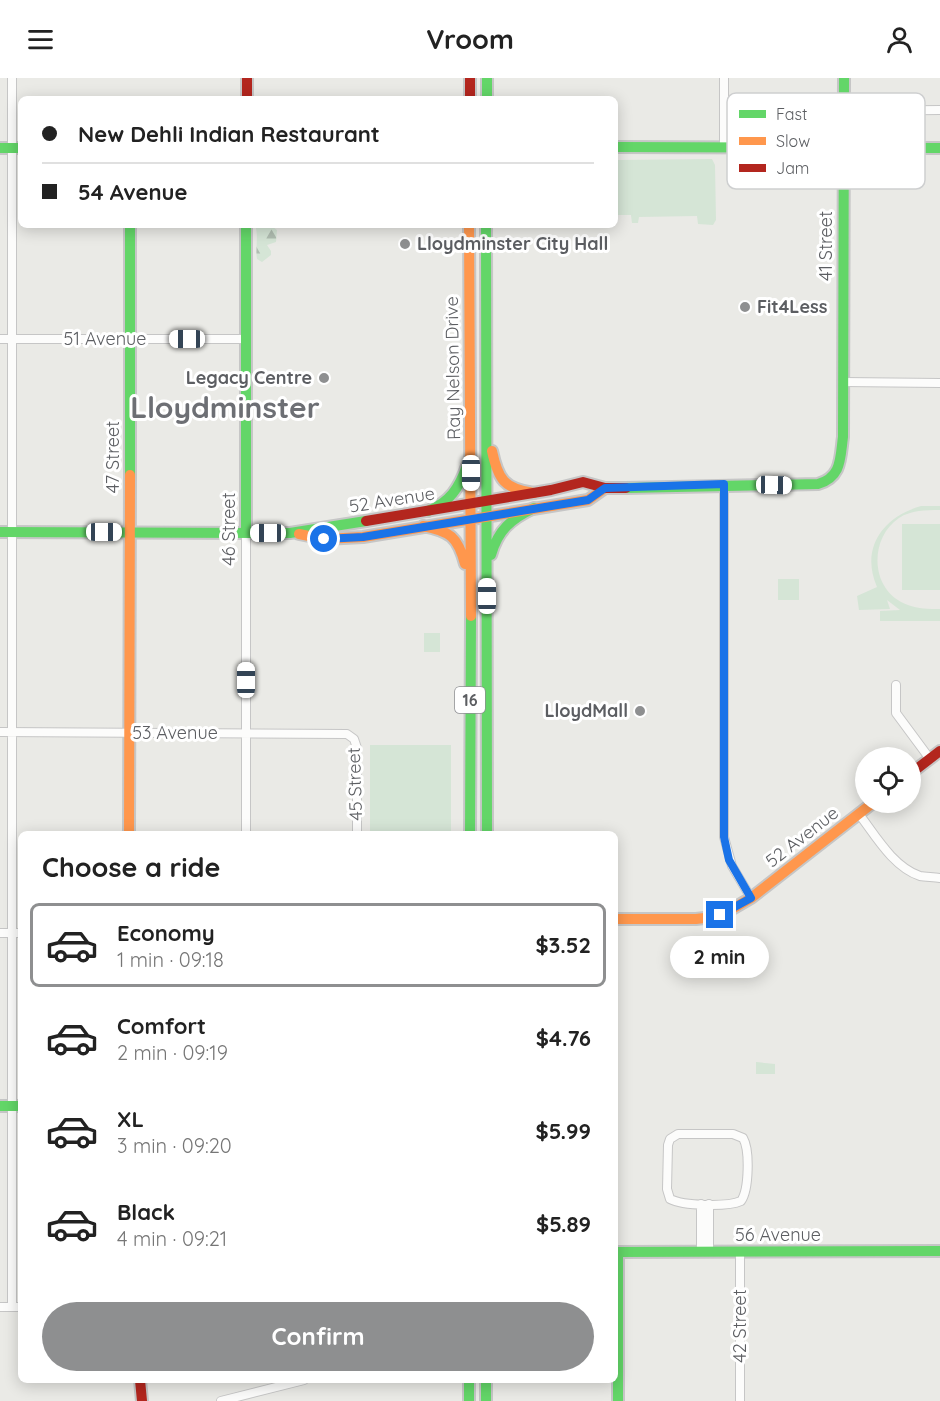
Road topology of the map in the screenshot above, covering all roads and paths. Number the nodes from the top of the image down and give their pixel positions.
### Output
1 (12, 78) edge
2 (247, 78) edge
3 (470, 78) edge
4 (488, 78) edge
5 (724, 78) edge
6 (247, 96) edge
7 (470, 96) edge
8 (487, 96) edge
9 (925, 110) edge
10 (940, 110) edge
11 (618, 147) edge
12 (724, 147) junction
13 (727, 147) edge
14 (0, 148) edge
15 (17, 148) edge
16 (843, 189) edge
17 (130, 228) edge
18 (246, 228) edge
19 (469, 228) edge
20 (486, 228) edge
21 (0, 339) edge
22 (12, 339) junction
23 (130, 339) junction
24 (246, 339) junction
25 (843, 382) junction
26 (940, 383) edge
27 (487, 431) junction
28 (471, 452) junction
29 (828, 481) joint
30 (724, 484) junction
31 (605, 488) junction
32 (534, 493) junction
33 (487, 501) junction
34 (471, 504) junction
35 (534, 508) junction
36 (428, 511) junction
37 (487, 516) junction
38 (471, 519) junction
39 (423, 526) junction
40 (0, 532) edge
41 (12, 532) junction
42 (129, 532) junction
43 (246, 533) junction
44 (290, 533) junction
45 (487, 578) junction
46 (470, 588) junction
47 (487, 631) junction
48 (496, 651) dead end
49 (896, 685) dead end
50 (0, 732) edge
51 (12, 732) junction
52 (129, 732) junction
53 (246, 733) junction
54 (349, 735) joint
55 (940, 751) edge
56 (930, 759) junction
57 (921, 766) edge
58 (859, 814) joint
59 (129, 831) edge
60 (246, 831) edge
61 (357, 831) edge
62 (470, 831) edge
63 (487, 831) edge
64 (940, 878) edge
65 (751, 898) junction
66 (618, 920) edge
67 (0, 933) edge
68 (12, 933) junction
69 (18, 933) edge
70 (0, 1106) edge
71 (16, 1106) edge
72 (705, 1204) junction
73 (940, 1251) edge
74 (618, 1252) edge
75 (705, 1252) junction
76 (740, 1252) junction
77 (0, 1307) edge
78 (12, 1307) junction
79 (18, 1307) edge
80 (140, 1383) edge
81 (295, 1383) edge
82 (469, 1383) edge
83 (486, 1383) edge
84 (618, 1383) edge
85 (249, 1398) edge
86 (142, 1401) edge
87 (222, 1401) edge
88 (469, 1401) edge
89 (486, 1401) edge
90 (618, 1401) edge
91 (740, 1401) edge

1 - 15 street
2 - 6 main road
3 - 7 main road
4 - 8 main road
5 - 12 street
9 - 10 street
11 - 12 main road
12 - 13 main road
14 - 15 main road
15 - 22 street
16 - 25 main road, 41 Street
17 - 23 main road, 47 Street
18 - 24 main road, 46 Street
19 - 28 main road, Ray Nelson Drive / 16
20 - 27 main road, Ray Nelson Drive / 16
21 - 22 street, 51 Avenue
22 - 23 street, 51 Avenue
22 - 41 street
23 - 24 street, 51 Avenue
23 - 42 main road, 47 Street
24 - 43 main road, 46 Street
25 - 26 street
25 - 29 main road, 41 Street
27 - 32 main road
27 - 33 main road, Ray Nelson Drive / 16
28 - 34 main road, Ray Nelson Drive / 16
28 - 36 main road
29 - 30 main road, 52 Avenue
30 - 31 main road, 52 Avenue
30 - 65 street
31 - 32 main road, 52 Avenue
31 - 35 main road, 52 Avenue
32 - 33 main road, 52 Avenue
33 - 34 main road, 52 Avenue
33 - 37 main road, Ray Nelson Drive / 16
34 - 36 main road, 52 Avenue
34 - 38 main road, Ray Nelson Drive / 16
35 - 37 main road, 52 Avenue
35 - 45 main road
36 - 44 main road, 52 Avenue
37 - 38 main road, 52 Avenue
37 - 45 main road, Ray Nelson Drive / 16
38 - 39 main road, 52 Avenue
38 - 46 main road, Ray Nelson Drive / 16
39 - 44 main road, 52 Avenue
39 - 46 main road
40 - 41 main road, 52 Avenue
41 - 42 main road, 52 Avenue
41 - 51 street
42 - 43 main road, 52 Avenue
42 - 52 main road, 47 Street
43 - 44 main road, 52 Avenue
43 - 53 street, 46 Street
45 - 47 main road, Ray Nelson Drive / 16
46 - 62 main road, Ray Nelson Drive / 16
47 - 48 main road
47 - 63 main road, Ray Nelson Drive / 16
49 - 56 street
50 - 51 street, 53 Avenue
51 - 52 street, 53 Avenue
51 - 68 street
52 - 53 street, 53 Avenue
52 - 59 main road, 47 Street
53 - 54 street, 53 Avenue
53 - 60 street, 46 Street
54 - 61 street, 45 Street
55 - 56 main road
56 - 57 main road
58 - 64 street
58 - 65 main road, 52 Avenue
65 - 66 main road, 52 Avenue
67 - 68 street
68 - 69 street
68 - 71 street
70 - 71 main road
71 - 78 street
72 - 72 street
72 - 75 street
73 - 76 main road, 56 Avenue
74 - 75 main road, 56 Avenue
75 - 76 main road, 56 Avenue
76 - 91 street, 42 Street
77 - 78 street
78 - 79 street
80 - 86 main road
81 - 85 street
82 - 88 main road
83 - 89 main road
84 - 90 main road
85 - 87 street

